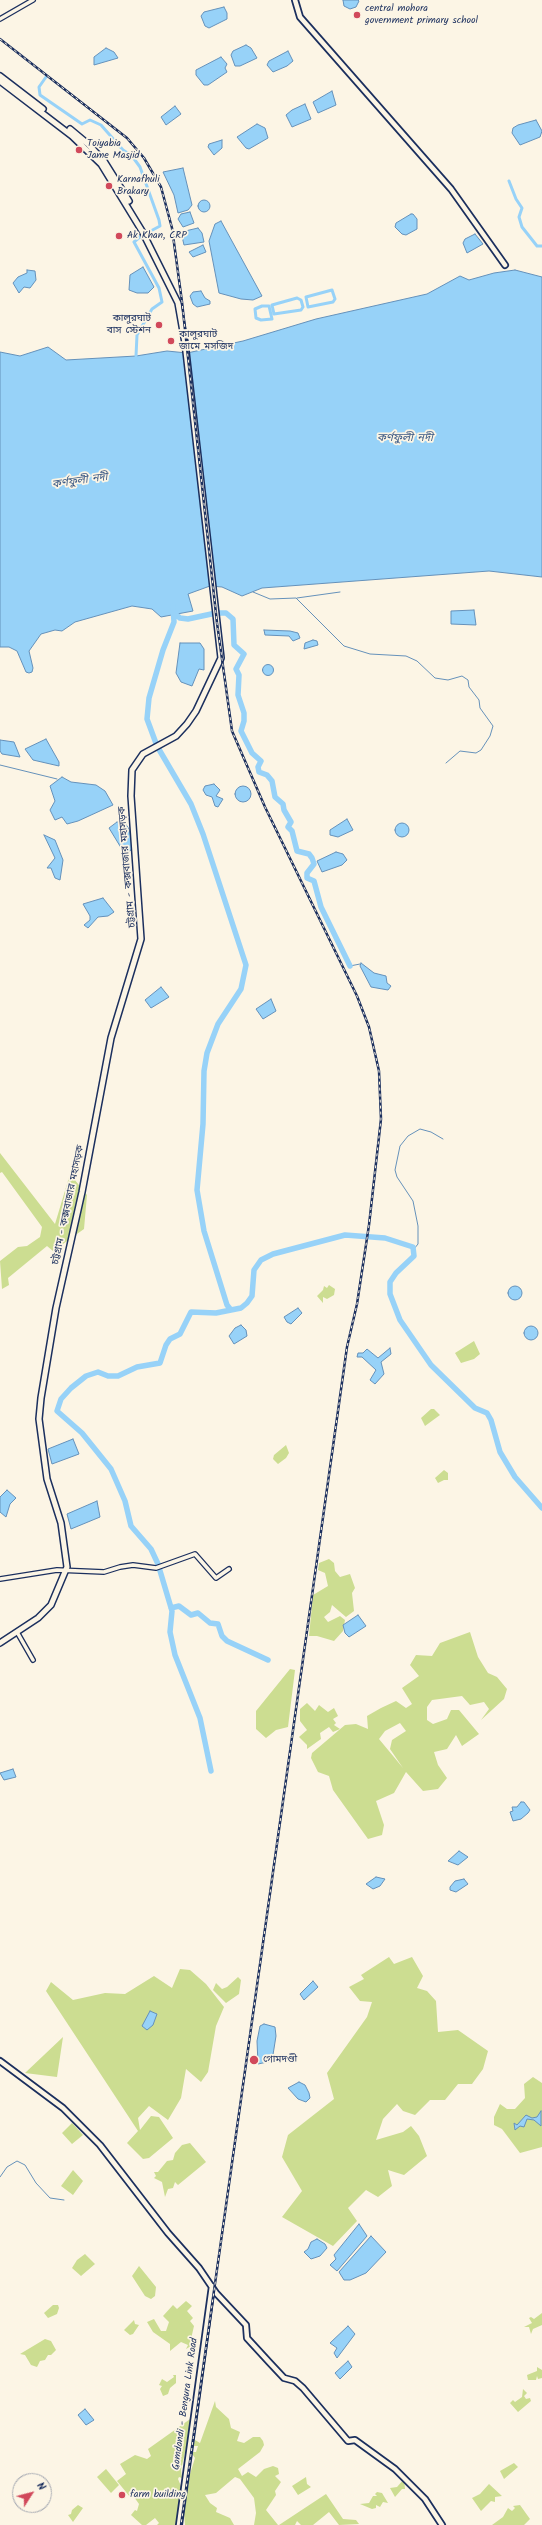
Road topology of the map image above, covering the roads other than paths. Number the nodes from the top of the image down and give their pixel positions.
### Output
1 (32, 0) edge
2 (295, 0) edge
3 (0, 20) edge
4 (0, 76) edge
5 (0, 81) edge
6 (142, 231) junction
7 (504, 266) dead end
8 (229, 1569) dead end
9 (65, 1572) junction
10 (0, 1579) edge
11 (17, 1632) junction
12 (0, 1643) edge
13 (33, 1660) dead end
14 (0, 2061) edge
15 (212, 2286) junction
16 (179, 2525) edge
17 (442, 2525) edge

1 - 3 street
2 - 7 main road
4 - 6 highway
5 - 6 highway
6 - 9 highway, চট্টগ্রাম - কক্সবাজার মহাসড়ক
8 - 9 street
9 - 10 street
9 - 11 highway, চট্টগ্রাম - কক্সবাজার মহাসড়ক
11 - 12 highway, চট্টগ্রাম - কক্সবাজার মহাসড়ক
11 - 13 street
14 - 15 main road
15 - 16 main road, Gomdandi - Bengura Link Road
15 - 17 main road

